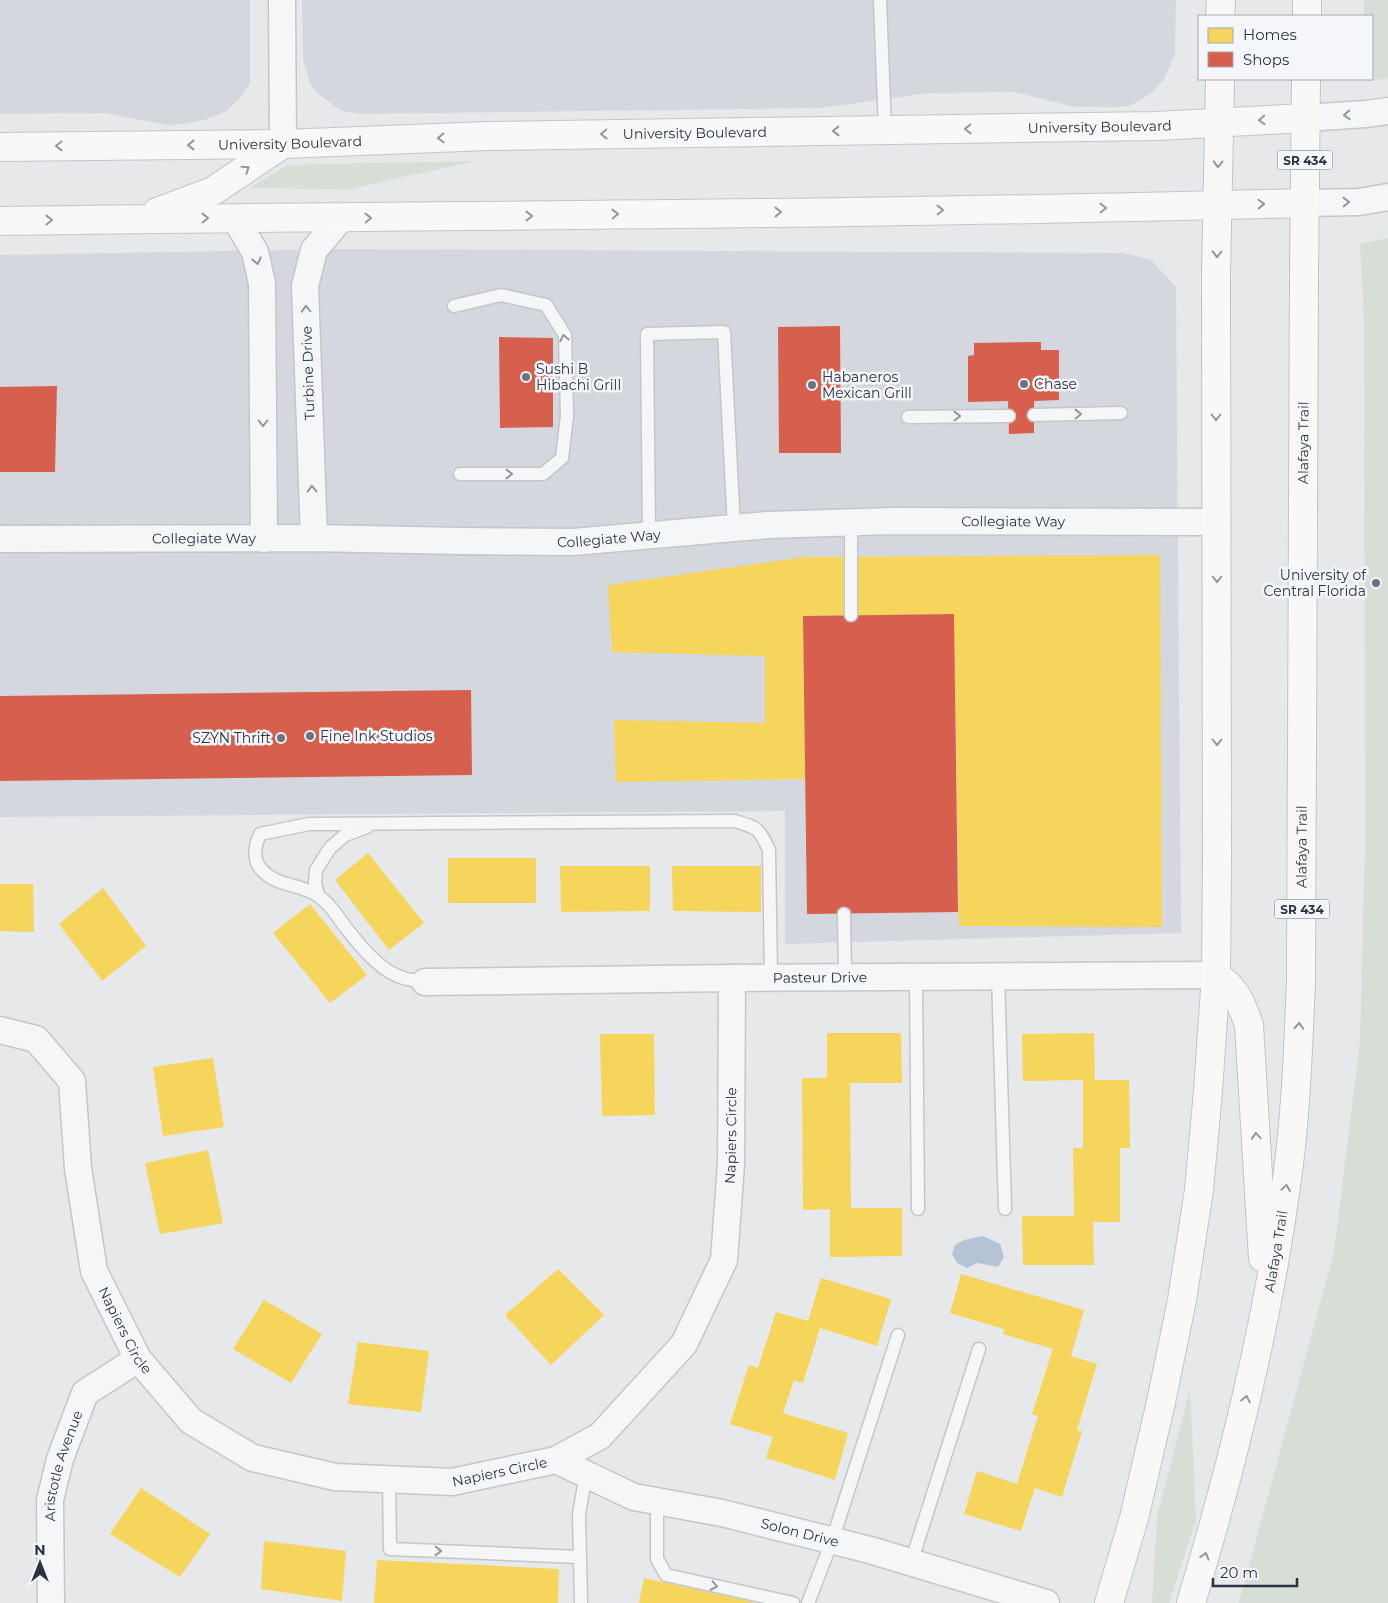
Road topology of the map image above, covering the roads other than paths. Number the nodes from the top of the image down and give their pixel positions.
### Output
1 (282, 0) edge
2 (880, 0) edge
3 (1221, 0) edge
4 (1307, 0) edge
5 (1220, 15) edge
6 (1307, 15) edge
7 (1220, 80) edge
8 (1306, 80) edge
9 (1388, 111) edge
10 (1305, 118) junction
11 (1219, 123) junction
12 (885, 130) junction
13 (283, 144) junction
14 (0, 147) edge
15 (1388, 197) edge
16 (1304, 203) junction
17 (1217, 205) junction
18 (235, 218) junction
19 (341, 218) junction
20 (139, 219) junction
21 (0, 221) edge
22 (454, 306) dead end
23 (1121, 413) dead end
24 (1034, 415) dead end
25 (1009, 416) dead end
26 (908, 417) dead end
27 (460, 474) dead end
28 (850, 522) junction
29 (1216, 522) junction
30 (734, 528) junction
31 (649, 536) junction
32 (314, 538) junction
33 (0, 539) edge
34 (264, 539) junction
35 (851, 615) dead end
36 (374, 824) junction
37 (318, 896) junction
38 (844, 914) dead end
39 (1216, 975) junction
40 (998, 976) junction
41 (916, 977) junction
42 (732, 978) junction
43 (771, 978) junction
44 (845, 978) junction
45 (425, 982) joint
46 (0, 1030) edge
47 (918, 1209) dead end
48 (1005, 1209) dead end
49 (1266, 1306) junction
50 (898, 1335) dead end
51 (979, 1349) dead end
52 (138, 1359) junction
53 (556, 1460) junction
54 (586, 1474) junction
55 (389, 1479) junction
56 (657, 1501) junction
57 (832, 1541) junction
58 (579, 1557) junction
59 (911, 1563) junction
60 (51, 1603) edge
61 (581, 1603) edge
62 (793, 1603) edge
63 (808, 1603) edge
64 (1046, 1603) edge
65 (1109, 1603) edge
66 (1191, 1603) edge

1 - 13 street
2 - 12 lane
3 - 5 main road
4 - 6 main road
7 - 11 main road
8 - 10 main road, Alafaya Trail / SR 434
9 -> 10 street, University Boulevard
10 -> 11 main road, University Boulevard
10 - 16 main road, Alafaya Trail / SR 434
11 -> 12 main road, University Boulevard
11 -> 17 main road
12 -> 13 main road, University Boulevard
13 -> 14 main road, University Boulevard
20 -> 13 main road
16 -> 15 street
17 -> 16 main road
49 -> 16 main road, Alafaya Trail / SR 434
19 -> 17 main road
17 -> 29 main road
18 - 19 main road
20 -> 18 main road
18 -> 34 street
32 -> 19 street, Turbine Drive
21 -> 20 main road
27 -> 22 lane
24 -> 23 lane
26 -> 25 lane
28 - 29 street, Collegiate Way
28 - 30 street, Collegiate Way
28 - 35 lane
29 -> 39 main road
30 - 31 street, Collegiate Way
30 - 31 lane
31 - 32 street, Collegiate Way
32 - 34 street, Collegiate Way
33 - 34 street, Collegiate Way
36 - 37 lane
36 - 37 lane
36 - 43 lane
37 - 45 lane
38 - 44 lane
39 - 40 street, Pasteur Drive
49 -> 39 main road
39 - 65 main road
40 - 41 street, Pasteur Drive
40 - 48 lane
41 - 44 street, Pasteur Drive
41 - 47 lane
42 - 43 street, Pasteur Drive
42 - 45 street, Pasteur Drive
42 - 53 street, Napiers Circle
43 - 44 street, Pasteur Drive
46 - 52 street, Napiers Circle
66 -> 49 main road, Alafaya Trail / SR 434
50 - 57 lane
51 - 59 lane
52 - 55 street, Napiers Circle
52 - 60 street, Aristotle Avenue
53 - 54 street, Solon Drive
53 - 55 street, Napiers Circle
54 - 56 street, Solon Drive
54 - 58 lane
55 -> 58 lane
56 - 57 street, Solon Drive
56 -> 62 lane
57 - 59 street, Solon Drive
57 - 63 lane
58 - 61 lane
59 - 64 street, Solon Drive

